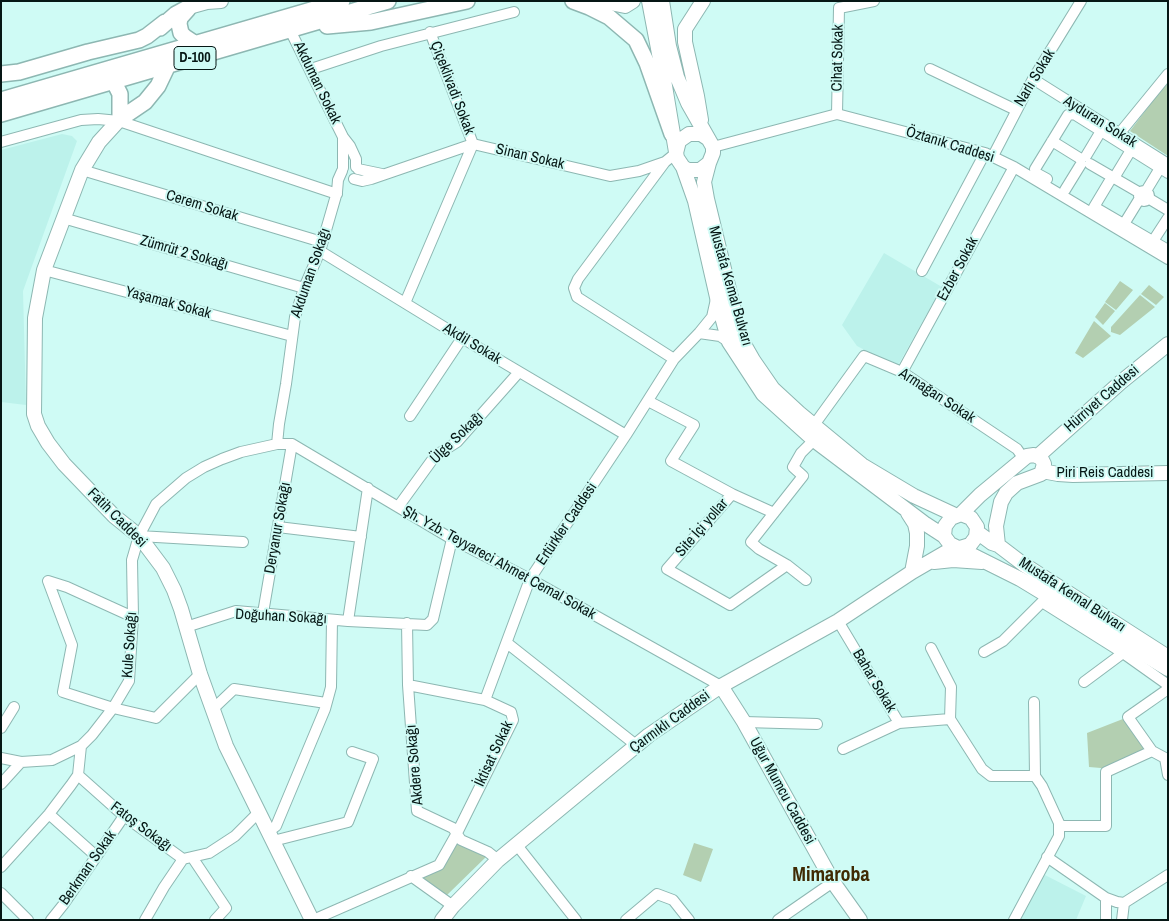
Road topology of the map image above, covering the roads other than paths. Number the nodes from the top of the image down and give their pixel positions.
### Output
1 (221, 1) edge
2 (342, 1) edge
3 (388, 1) edge
4 (466, 1) edge
5 (573, 1) edge
6 (600, 1) edge
7 (633, 1) edge
8 (649, 1) edge
9 (662, 1) edge
10 (704, 1) edge
11 (874, 1) edge
12 (1082, 1) edge
13 (190, 4) edge
14 (514, 12) dead end
15 (165, 22) junction
16 (290, 30) junction
17 (430, 32) junction
18 (194, 43) junction
19 (138, 60) junction
20 (168, 65) junction
21 (311, 69) junction
22 (930, 69) dead end
23 (1, 74) edge
24 (1168, 74) edge
25 (1033, 79) junction
26 (114, 82) junction
27 (1, 100) edge
28 (1016, 110) junction
29 (1, 114) edge
30 (837, 114) junction
31 (119, 120) junction
32 (1101, 131) junction
33 (672, 134) junction
34 (1119, 134) junction
35 (343, 137) junction
36 (707, 138) junction
37 (1052, 141) junction
38 (1, 142) edge
39 (474, 144) junction
40 (1131, 150) junction
41 (989, 154) junction
42 (670, 158) junction
43 (1085, 161) junction
44 (710, 163) junction
45 (1014, 166) junction
46 (683, 167) junction
47 (1165, 168) edge
48 (82, 170) junction
49 (342, 170) junction
50 (355, 173) junction
51 (1113, 177) junction
52 (1065, 190) junction
53 (337, 193) junction
54 (1143, 195) junction
55 (1094, 207) junction
56 (1168, 210) edge
57 (63, 218) junction
58 (1168, 218) edge
59 (1124, 224) junction
60 (1153, 241) junction
61 (321, 246) junction
62 (1168, 250) edge
63 (1168, 259) edge
64 (44, 270) junction
65 (922, 271) dead end
66 (304, 288) junction
67 (717, 293) junction
68 (404, 303) junction
69 (700, 333) junction
70 (292, 336) junction
71 (462, 338) junction
72 (730, 342) junction
73 (1168, 344) edge
74 (674, 359) junction
75 (519, 372) junction
76 (902, 372) junction
77 (648, 401) junction
78 (410, 416) dead end
79 (814, 425) junction
80 (626, 435) junction
81 (814, 440) junction
82 (277, 444) junction
83 (292, 444) junction
84 (1038, 456) junction
85 (1023, 460) junction
86 (1168, 473) edge
87 (1037, 474) junction
88 (368, 488) junction
89 (732, 494) junction
90 (980, 495) junction
91 (920, 499) junction
92 (1001, 502) junction
93 (904, 506) junction
94 (398, 508) junction
95 (774, 513) junction
96 (958, 515) junction
97 (278, 527) junction
98 (977, 530) junction
99 (139, 536) junction
100 (361, 537) junction
101 (452, 540) junction
102 (243, 542) dead end
103 (951, 543) junction
104 (998, 545) junction
105 (988, 562) junction
106 (928, 563) junction
107 (784, 564) junction
108 (912, 572) junction
109 (530, 579) junction
110 (806, 580) dead end
111 (1045, 599) junction
112 (263, 612) junction
113 (133, 617) junction
114 (332, 620) junction
115 (348, 621) junction
116 (838, 621) junction
117 (407, 623) junction
118 (186, 627) junction
119 (506, 643) junction
120 (931, 648) dead end
121 (984, 652) dead end
122 (1123, 653) junction
123 (1168, 657) edge
124 (1168, 669) edge
125 (200, 674) junction
126 (1084, 682) dead end
127 (408, 685) junction
128 (1168, 685) edge
129 (721, 686) junction
130 (1168, 689) edge
131 (485, 700) junction
132 (1034, 702) dead end
133 (326, 703) junction
134 (14, 707) dead end
135 (113, 708) junction
136 (213, 709) junction
137 (950, 719) junction
138 (744, 722) junction
139 (899, 723) junction
140 (817, 724) dead end
141 (1, 728) edge
142 (636, 745) junction
143 (81, 746) junction
144 (843, 749) dead end
145 (1152, 751) junction
146 (352, 752) dead end
147 (1, 758) edge
148 (21, 762) junction
149 (1168, 774) edge
150 (78, 775) junction
151 (1035, 776) junction
152 (1, 784) edge
153 (258, 813) junction
154 (49, 814) junction
155 (124, 816) junction
156 (1058, 826) junction
157 (457, 833) junction
158 (270, 837) junction
159 (516, 844) junction
160 (96, 856) junction
161 (1047, 857) junction
162 (188, 858) junction
163 (498, 860) junction
164 (1, 867) edge
165 (1168, 875) edge
166 (411, 876) junction
167 (833, 882) junction
168 (1, 893) edge
169 (1106, 898) junction
170 (1124, 903) junction
171 (453, 906) junction
172 (28, 920) edge
173 (51, 920) edge
174 (145, 920) edge
175 (215, 920) edge
176 (312, 920) edge
177 (442, 920) edge
178 (576, 920) edge
179 (626, 920) edge
180 (689, 920) edge
181 (778, 920) edge
182 (860, 920) edge
183 (1014, 920) edge
184 (1106, 920) edge
185 (1122, 920) edge

1 - 13 main road
2 - 18 highway, D-100
3 - 16 highway, D-100
4 - 16 highway
5 - 33 highway
6 - 7 main road
8 - 33 main road
9 - 36 main road
10 - 36 main road
11 - 30 street, Cihat Sokak
12 - 25 street, Narlı Sokak
13 - 15 highway
13 - 18 highway
14 - 17 street
15 - 19 highway
15 - 23 highway
16 - 20 highway, D-100
16 - 21 street, Akduman Sokak
17 - 21 street
17 - 39 street, Çiçeklivadi Sokak
18 - 19 highway, D-100
19 - 27 highway, D-100
20 - 26 highway, D-100
20 - 31 highway
21 - 35 street, Akduman Sokak
22 - 28 street
24 - 34 street
25 - 28 street, Narlı Sokak
25 - 34 street, Ayduran Sokak
26 - 29 highway, D-100
26 - 31 highway
28 - 41 street, Narlı Sokak
30 - 36 street, Öztanık Caddesi
30 - 41 street, Öztanık Caddesi
31 - 38 street
31 - 48 main road, Fatih Caddesi
31 - 53 street
32 - 37 street
32 - 40 street
32 - 43 street
33 - 42 main road
34 - 47 street, Ayduran Sokak
35 - 49 street, Akduman Sokak
35 - 50 street, Akduman Sokak
36 - 42 main road
36 - 44 main road
37 - 43 street
37 - 52 street
39 - 42 street, Sinan Sokak
39 - 50 street
39 - 68 street
40 - 47 street
40 - 51 street
41 - 45 street, Öztanık Caddesi
41 - 65 street, Narlı Sokak
42 - 46 main road
42 - 74 street
43 - 51 street
43 - 52 street
44 - 46 main road
44 - 79 main road, Mustafa Kemal Bulvarı
45 - 63 street, Öztanık Caddesi
45 - 76 street, Ezber Sokak
46 - 67 main road, Mustafa Kemal Bulvarı
47 - 54 street
48 - 57 main road, Fatih Caddesi
48 - 61 street, Cerem Sokak
49 - 50 street
49 - 53 street, Akduman Sokağı
50 - 53 street, Akduman Sokağı
51 - 54 street
51 - 55 street
52 - 55 street
53 - 61 street, Akduman Sokağı
54 - 56 street
54 - 59 street
55 - 59 street
57 - 64 main road, Fatih Caddesi
57 - 66 street, Zümrüt 2 Sokağı
58 - 60 street
59 - 60 street
60 - 62 street
61 - 66 street, Akduman Sokağı
61 - 68 street, Akdil Sokak
64 - 70 street, Yaşamak Sokak
64 - 99 main road, Fatih Caddesi
66 - 70 street, Akduman Sokağı
67 - 69 street, Ertürkler Caddesi
67 - 72 main road, Mustafa Kemal Bulvarı
68 - 71 street, Akdil Sokak
69 - 72 street
69 - 74 street, Ertürkler Caddesi
70 - 82 street, Akduman Sokağı
71 - 75 street, Akdil Sokak
71 - 78 street
72 - 81 main road, Mustafa Kemal Bulvarı
73 - 84 main road, Hürriyet Caddesi
74 - 77 street, Ertürkler Caddesi
75 - 80 street, Akdil Sokak
75 - 94 street, Ülge Sokağı
76 - 79 street, Armağan Sokak
76 - 85 street, Armağan Sokak
77 - 80 street, Ertürkler Caddesi
77 - 89 street, Site İçi yollar
79 - 91 main road, Mustafa Kemal Bulvarı
80 - 109 street, Ertürkler Caddesi
81 - 93 main road, Mustafa Kemal Bulvarı
81 - 95 street
82 - 83 street
82 - 99 street, Kule Sokağı
83 - 88 street, Şh. Yzb. Teyyareci Ahmet Cemal Sokak
83 - 97 street, Deryanur Sokağı
84 - 85 main road
84 - 87 main road
85 - 87 main road
85 - 90 main road
86 - 87 main road, Piri Reis Caddesi
87 - 92 main road
88 - 94 street, Şh. Yzb. Teyyareci Ahmet Cemal Sokak
88 - 100 street
89 - 95 street, Site İçi yollar
89 - 107 street, Site İçi yollar
90 - 91 main road
90 - 96 main road
91 - 96 main road, Mustafa Kemal Bulvarı
92 - 98 main road
92 - 104 main road
93 - 103 main road, Mustafa Kemal Bulvarı
93 - 108 main road
94 - 101 street, Şh. Yzb. Teyyareci Ahmet Cemal Sokak
95 - 107 street
96 - 98 main road
96 - 103 main road
97 - 100 street
97 - 112 street, Deryanur Sokağı
98 - 103 main road
98 - 104 main road, Mustafa Kemal Bulvarı
99 - 102 street
99 - 113 street, Kule Sokağı
99 - 118 main road, Fatih Caddesi
100 - 115 street
101 - 109 street, Şh. Yzb. Teyyareci Ahmet Cemal Sokak
101 - 117 street, Doğuhan Sokağı
103 - 105 main road, Mustafa Kemal Bulvarı
103 - 106 main road, Çarmıklı Caddesi
103 - 108 main road
104 - 123 main road, Mustafa Kemal Bulvarı
105 - 106 main road
105 - 111 main road, Mustafa Kemal Bulvarı
106 - 108 main road, Çarmıklı Caddesi
107 - 110 street
108 - 116 main road, Çarmıklı Caddesi
109 - 119 street, Ertürkler Caddesi
109 - 129 street, Şh. Yzb. Teyyareci Ahmet Cemal Sokak
111 - 121 street
111 - 122 street
111 - 124 main road, Mustafa Kemal Bulvarı
112 - 114 street, Doğuhan Sokağı
112 - 118 street, Doğuhan Sokağı
113 - 135 street, Kule Sokağı
113 - 135 street
114 - 115 street, Doğuhan Sokağı
114 - 133 street
115 - 117 street, Doğuhan Sokağı
116 - 129 main road, Çarmıklı Caddesi
116 - 139 street, Bahar Sokak
117 - 127 street, Akdere Sokağı
118 - 125 main road, Fatih Caddesi
119 - 131 street, Ertürkler Caddesi
119 - 142 street
120 - 137 street
122 - 126 street
122 - 128 street
125 - 135 street
125 - 136 main road, Fatih Caddesi
127 - 131 street, İktisat Sokak
127 - 157 street, Akdere Sokağı
129 - 138 main road, Uğur Mumcu Caddesi
129 - 142 main road, Çarmıklı Caddesi
130 - 145 street
131 - 157 street, İktisat Sokak
132 - 151 street
133 - 136 street
133 - 158 street
134 - 141 street
135 - 143 street, Kule Sokağı
136 - 153 main road, Fatih Caddesi
137 - 139 street, Bahar Sokak
137 - 151 street
138 - 140 street
138 - 167 main road, Uğur Mumcu Caddesi
139 - 144 street
142 - 159 main road, Çarmıklı Caddesi
143 - 148 street, Kule Sokağı
143 - 150 street
145 - 149 street
145 - 156 street
146 - 158 street
147 - 148 street, Kule Sokağı
148 - 152 street
150 - 154 street
150 - 155 street, Fatoş Sokağı
151 - 156 street
153 - 158 main road, Fatih Caddesi
153 - 162 street
154 - 160 street
154 - 164 street
155 - 160 street, Berkman Sokak
155 - 162 street, Fatoş Sokağı
156 - 161 street
157 - 163 street, Akdere Sokağı
157 - 166 street, İktisat Sokak
158 - 176 main road, Fatih Caddesi
159 - 163 main road, Çarmıklı Caddesi
159 - 178 street
160 - 173 street, Berkman Sokak
161 - 169 street
161 - 183 street
162 - 174 street
162 - 175 street
163 - 171 main road, Çarmıklı Caddesi
165 - 170 street
166 - 171 street
166 - 176 street, İktisat Sokak
167 - 181 street
167 - 182 main road, Uğur Mumcu Caddesi
168 - 172 street
169 - 170 street
169 - 184 street
170 - 185 street
171 - 177 main road, Çarmıklı Caddesi
179 - 180 street

